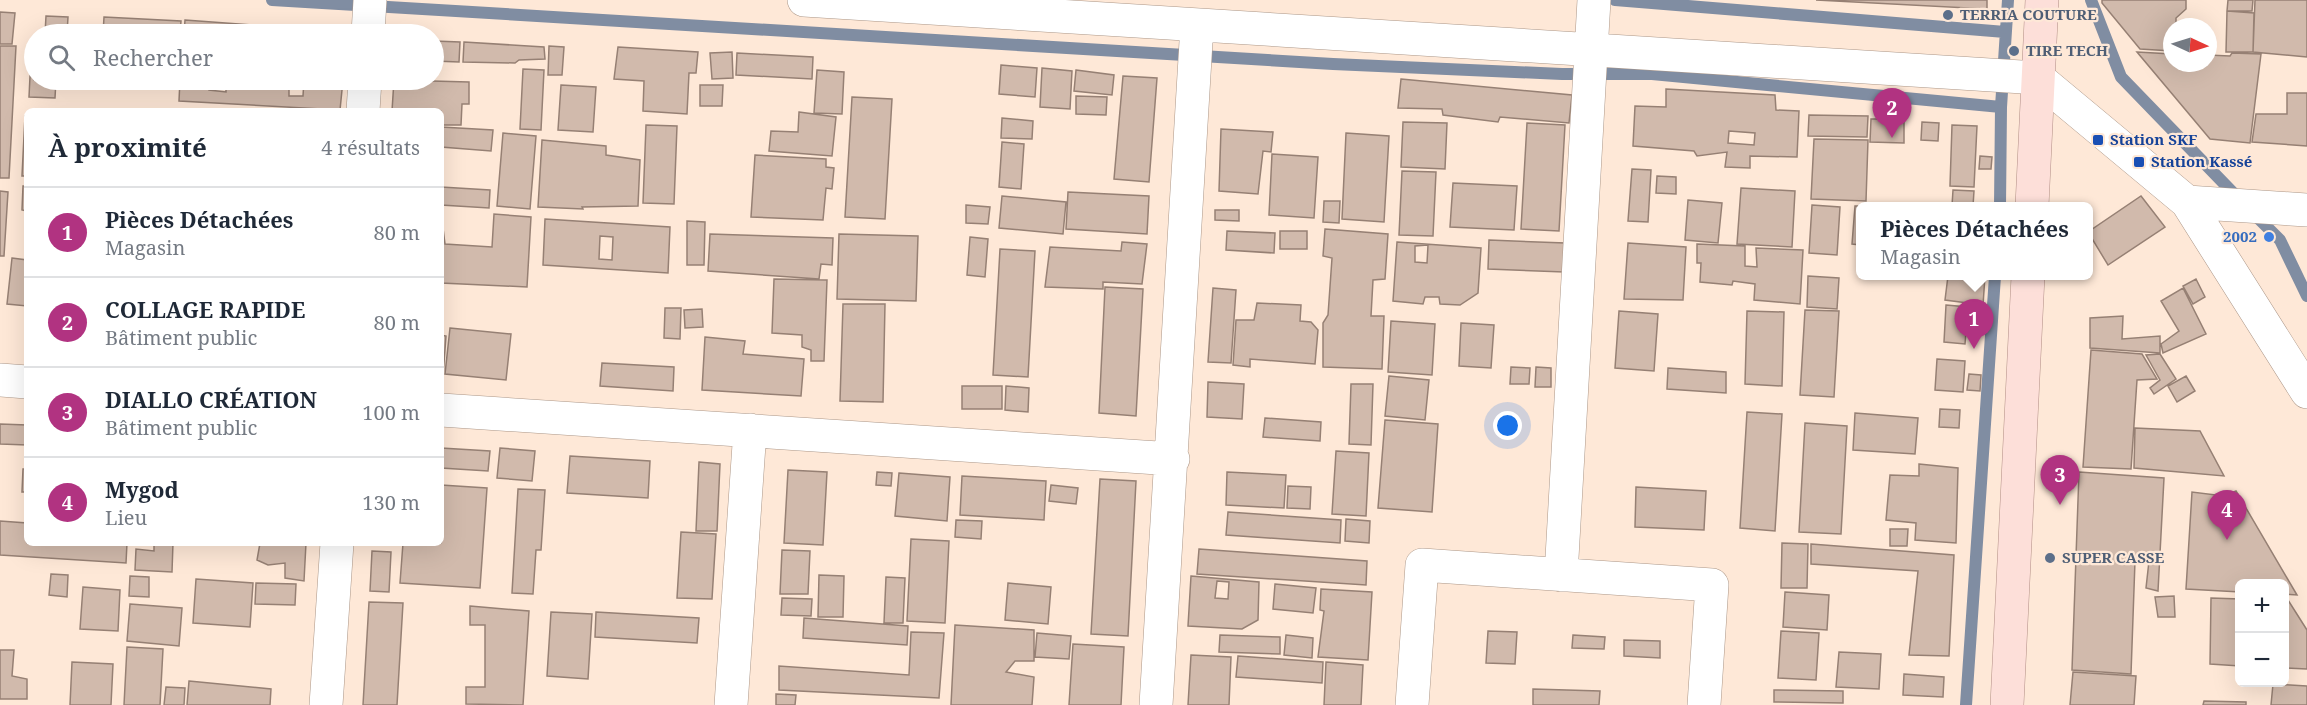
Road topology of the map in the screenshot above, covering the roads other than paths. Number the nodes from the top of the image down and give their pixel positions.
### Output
1 (370, 0) edge
2 (804, 0) edge
3 (1594, 0) edge
4 (2042, 0) edge
5 (369, 24) edge
6 (1197, 24) junction
7 (1592, 50) junction
8 (2038, 78) junction
9 (364, 90) edge
10 (363, 108) edge
11 (2032, 202) edge
12 (2187, 202) junction
13 (2307, 210) edge
14 (2028, 280) edge
15 (0, 380) edge
16 (24, 382) edge
17 (2307, 392) edge
18 (444, 410) edge
19 (750, 430) junction
20 (1173, 459) junction
21 (337, 546) edge
22 (1561, 575) junction
23 (326, 705) edge
24 (731, 705) edge
25 (1156, 705) edge
26 (1412, 705) edge
27 (1704, 705) edge
28 (2007, 705) edge

1 - 5 street
2 - 6 street
3 - 7 street
4 - 8 main road
6 - 7 street
6 - 20 street
7 - 8 street
7 - 22 street
8 - 11 main road
8 - 12 street
9 - 10 street
12 - 13 street
12 - 17 street
14 - 28 main road
15 - 16 street
18 - 19 street
19 - 20 street
19 - 24 street
20 - 25 street
21 - 23 street
22 - 26 street
22 - 27 street

